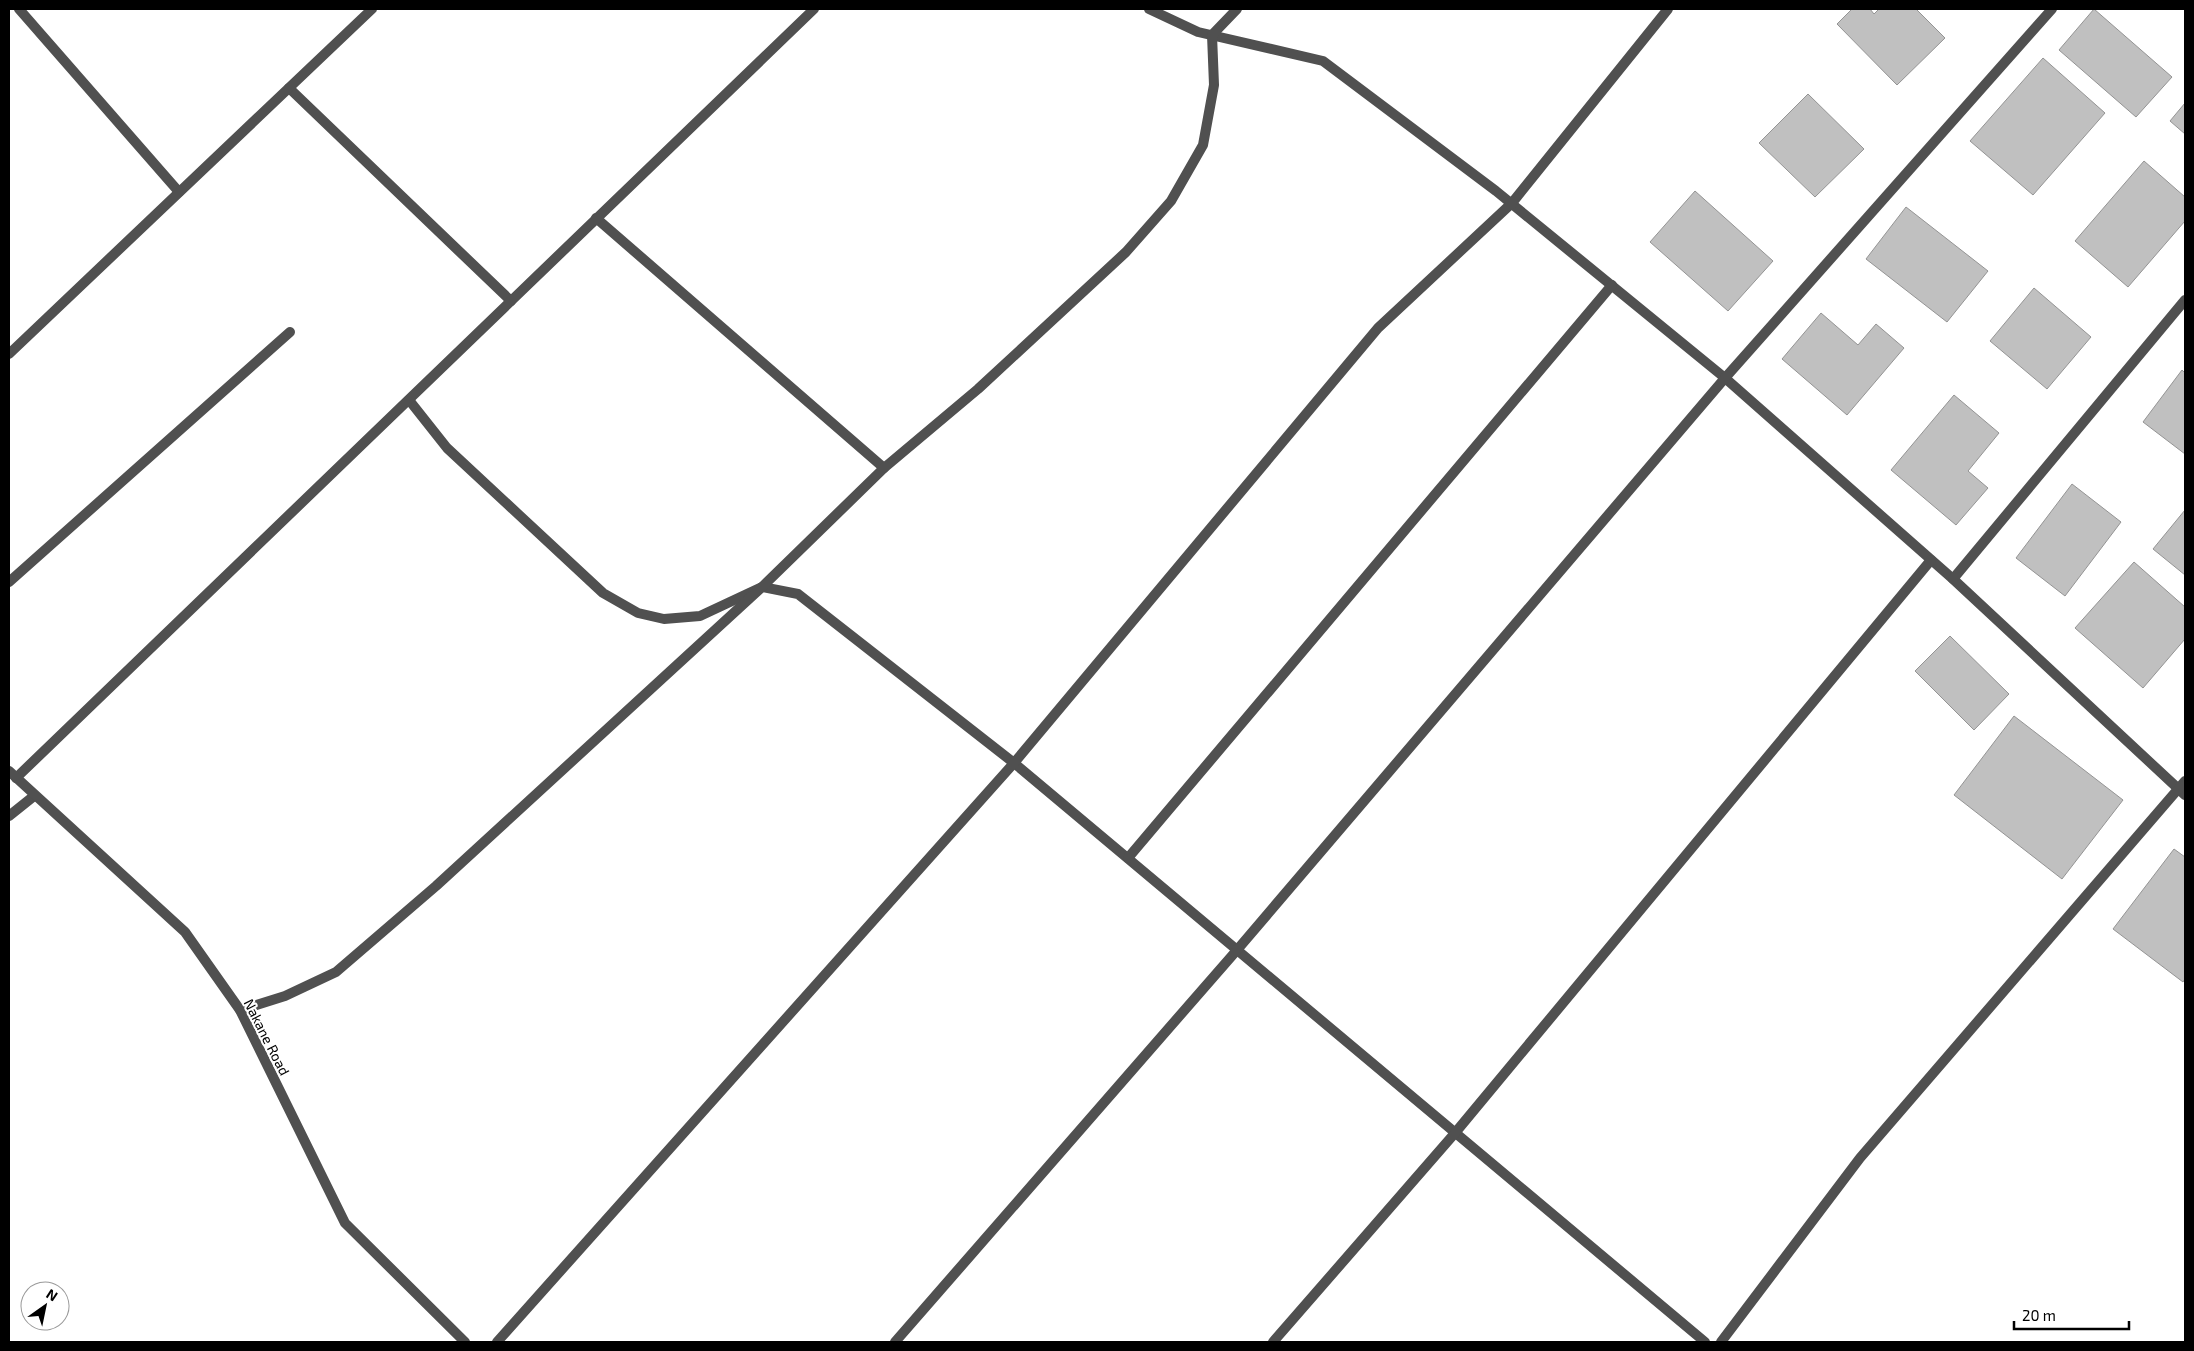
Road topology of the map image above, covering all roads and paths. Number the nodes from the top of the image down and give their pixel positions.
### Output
1 (19, 9) edge
2 (372, 9) edge
3 (814, 9) edge
4 (1149, 9) edge
5 (1237, 9) edge
6 (1668, 9) edge
7 (2052, 9) edge
8 (1212, 35) junction
9 (289, 88) junction
10 (179, 192) junction
11 (1512, 203) junction
12 (596, 218) junction
13 (1612, 285) junction
14 (2185, 300) edge
15 (511, 301) junction
16 (290, 332) dead end
17 (9, 354) edge
18 (1725, 378) junction
19 (409, 400) junction
20 (884, 468) junction
21 (1931, 560) junction
22 (1953, 580) junction
23 (9, 582) edge
24 (762, 587) junction
25 (1014, 763) junction
26 (12, 775) edge
27 (2183, 788) edge
28 (34, 796) junction
29 (9, 816) edge
30 (1128, 858) junction
31 (1237, 950) junction
32 (240, 1010) junction
33 (1455, 1133) junction
34 (464, 1342) edge
35 (497, 1342) edge
36 (895, 1342) edge
37 (1273, 1342) edge
38 (1705, 1342) edge
39 (1721, 1342) edge

1 - 10 street
2 - 9 street
3 - 12 street
4 - 8 street
5 - 8 street
6 - 11 street
7 - 18 street
8 - 11 street
8 - 20 street
9 - 10 street
9 - 15 street
10 - 17 street
11 - 13 street
11 - 25 street
12 - 15 street
12 - 20 street
13 - 18 street
13 - 30 street
14 - 22 street
15 - 19 street
16 - 23 street
18 - 21 street
18 - 31 street
19 - 24 street
19 - 26 street
20 - 24 street
21 - 22 street
21 - 33 street
22 - 27 street
24 - 25 street
24 - 32 street
25 - 30 street
25 - 35 street
26 - 28 street, Nakane Road
27 - 39 street
28 - 29 street
28 - 32 street, Nakane Road
30 - 31 street
31 - 33 street
31 - 36 street
32 - 34 street, Nakane Road
33 - 37 street
33 - 38 street

